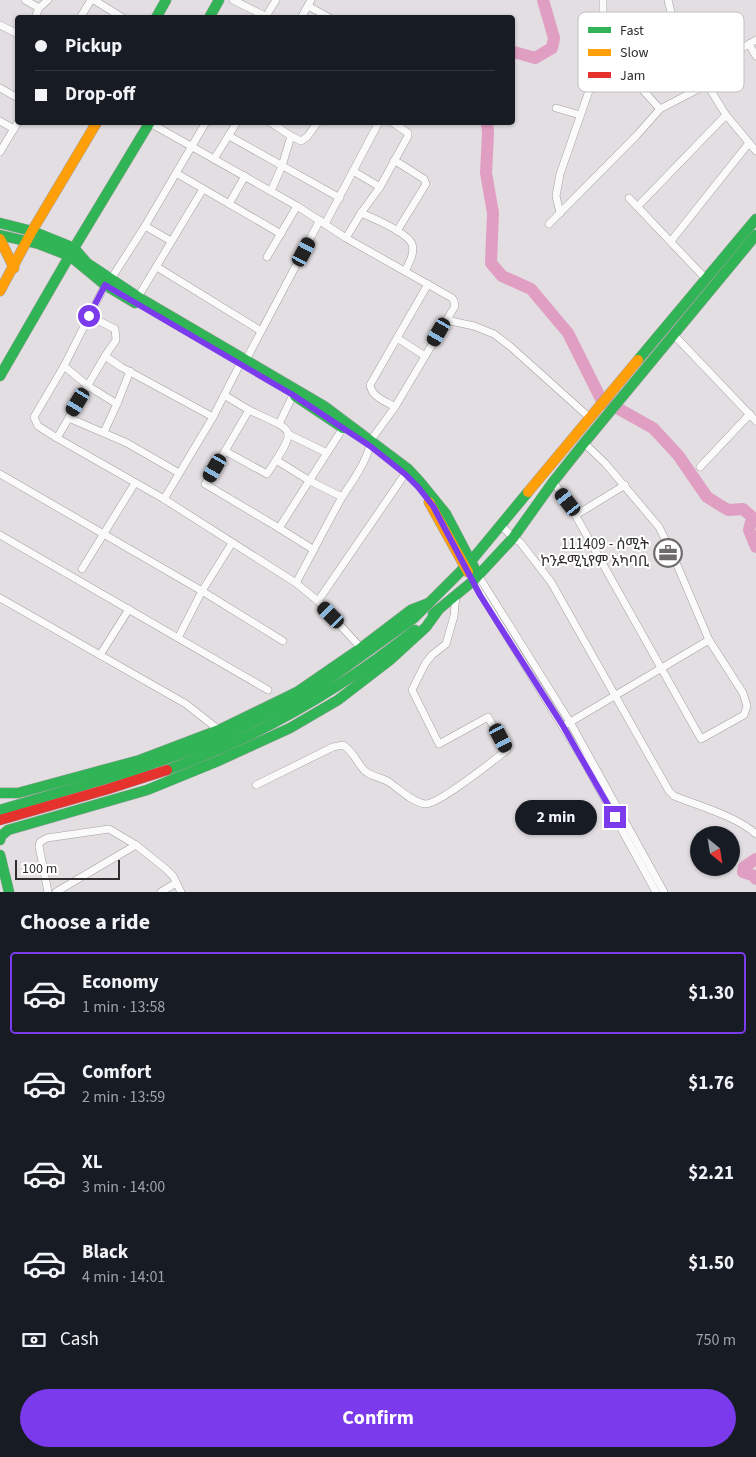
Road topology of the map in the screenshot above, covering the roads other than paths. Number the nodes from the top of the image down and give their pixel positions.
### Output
1 (25, 0) edge
2 (48, 0) edge
3 (93, 0) edge
4 (166, 0) edge
5 (219, 0) edge
6 (233, 0) edge
7 (276, 0) edge
8 (310, 3) edge
9 (39, 8) junction
10 (36, 15) edge
11 (82, 15) edge
12 (117, 15) edge
13 (158, 15) edge
14 (211, 15) edge
15 (263, 15) edge
16 (268, 15) edge
17 (303, 15) edge
18 (326, 15) edge
19 (0, 25) edge
20 (15, 32) edge
21 (753, 42) edge
22 (756, 56) edge
23 (0, 88) edge
24 (588, 92) edge
25 (645, 92) edge
26 (692, 92) edge
27 (711, 92) edge
28 (15, 96) edge
29 (556, 108) dead end
30 (660, 108) junction
31 (726, 114) junction
32 (580, 116) junction
33 (0, 121) edge
34 (95, 125) edge
35 (149, 125) edge
36 (154, 125) edge
37 (204, 125) edge
38 (235, 125) edge
39 (274, 125) edge
40 (316, 125) edge
41 (377, 125) edge
42 (396, 125) edge
43 (16, 126) edge
44 (229, 136) junction
45 (291, 136) junction
46 (749, 143) junction
47 (192, 147) junction
48 (756, 151) edge
49 (0, 152) edge
50 (214, 160) junction
51 (394, 160) junction
52 (282, 166) junction
53 (353, 171) junction
54 (176, 173) junction
55 (245, 176) junction
56 (380, 187) junction
57 (203, 189) junction
58 (271, 191) junction
59 (340, 198) junction
60 (629, 198) dead end
61 (229, 204) junction
62 (297, 206) junction
63 (638, 206) junction
64 (361, 213) junction
65 (560, 213) junction
66 (756, 219) edge
67 (323, 222) junction
68 (0, 224) edge
69 (550, 224) dead end
70 (145, 226) junction
71 (397, 231) junction
72 (281, 234) junction
73 (0, 235) edge
74 (756, 235) edge
75 (30, 236) junction
76 (346, 238) junction
77 (0, 239) edge
78 (171, 241) junction
79 (671, 241) junction
80 (72, 252) junction
81 (267, 257) dead end
82 (157, 267) junction
83 (14, 268) junction
84 (405, 271) junction
85 (706, 279) junction
86 (108, 282) junction
87 (428, 284) junction
88 (0, 291) edge
89 (138, 297) junction
90 (89, 316) junction
91 (446, 320) junction
92 (262, 331) junction
93 (674, 336) junction
94 (397, 338) junction
95 (105, 356) junction
96 (425, 356) junction
97 (243, 362) junction
98 (64, 366) junction
99 (130, 371) junction
100 (0, 376) edge
101 (88, 386) junction
102 (224, 395) junction
103 (293, 395) junction
104 (614, 398) junction
105 (117, 404) junction
106 (395, 407) junction
107 (249, 410) junction
108 (750, 414) junction
109 (212, 417) junction
110 (69, 418) junction
111 (590, 418) junction
112 (756, 421) edge
113 (279, 424) junction
114 (343, 428) junction
115 (104, 432) junction
116 (288, 434) junction
117 (57, 438) junction
118 (370, 443) junction
119 (584, 443) junction
120 (224, 452) junction
121 (327, 453) junction
122 (276, 460) junction
123 (700, 467) dead end
124 (0, 474) edge
125 (179, 474) junction
126 (405, 474) junction
127 (310, 481) junction
128 (553, 482) junction
129 (136, 483) junction
130 (625, 485) junction
131 (342, 497) junction
132 (164, 499) junction
133 (576, 515) junction
134 (502, 526) junction
135 (279, 528) junction
136 (105, 534) junction
137 (0, 535) edge
138 (513, 538) junction
139 (460, 539) junction
140 (232, 543) junction
141 (486, 544) junction
142 (314, 550) junction
143 (468, 564) junction
144 (82, 570) dead end
145 (475, 578) junction
146 (296, 583) junction
147 (202, 591) junction
148 (456, 595) junction
149 (0, 598) edge
150 (318, 601) junction
151 (429, 603) junction
152 (129, 609) junction
153 (439, 609) junction
154 (417, 622) junction
155 (178, 638) junction
156 (709, 640) junction
157 (283, 641) dead end
158 (361, 648) junction
159 (100, 655) junction
160 (662, 668) junction
161 (268, 690) dead end
162 (616, 695) junction
163 (570, 722) junction
164 (563, 726) junction
165 (219, 730) junction
166 (256, 786) dead end
167 (0, 793) edge
168 (0, 810) edge
169 (0, 820) edge
170 (756, 834) edge
171 (0, 840) edge
172 (136, 845) junction
173 (0, 855) edge
174 (176, 883) junction
175 (9, 892) edge
176 (48, 892) edge
177 (56, 892) edge
178 (160, 892) edge
179 (181, 892) edge
180 (656, 892) edge
181 (664, 892) edge

1 - 9 street
2 - 9 street
3 - 11 street
3 - 12 street
4 - 13 main road
5 - 14 main road
6 - 15 street
7 - 16 street
8 - 17 street
8 - 18 street
9 - 10 street
19 - 20 street
21 - 22 street
23 - 28 street
24 - 32 street
25 - 30 street
26 - 30 street
27 - 31 street
29 - 32 street
30 - 65 street
31 - 46 street
31 - 63 street
32 - 65 street
33 - 43 street
34 - 75 main road
35 - 80 main road
36 - 47 street
37 - 47 street
38 - 44 street
39 - 45 street
40 - 45 street
41 - 53 street
42 - 51 street
43 - 49 street
44 - 50 street
44 - 52 street
45 - 52 street
46 - 48 street
46 - 79 street
47 - 50 street
47 - 54 street
50 - 55 street
51 - 56 street
51 - 71 street
52 - 58 street
52 - 59 street
53 - 56 street
53 - 59 street
54 - 57 street
54 - 70 street
55 - 58 street
55 - 61 street
56 - 64 street
57 - 61 street
57 - 78 street
58 - 62 street
59 - 67 street
60 - 63 street
61 - 72 street
62 - 67 street
62 - 72 street
63 - 79 street
64 - 71 street
64 - 76 street
65 - 69 street
66 - 85 main road
67 - 76 street
67 - 92 street
68 - 75 main road
70 - 78 street
70 - 86 street
71 - 84 street
72 - 81 street
73 - 75 main road
74 - 93 main road
75 - 80 main road
75 - 83 main road
76 - 84 street
77 - 83 main road
78 - 82 street
79 - 85 street
80 - 86 main road
80 - 100 main road
82 - 89 street
82 - 92 street
83 - 88 main road
84 - 87 street
85 - 104 main road
86 - 89 main road
86 - 90 street
86 - 97 main road
87 - 91 street
87 - 94 street
89 - 97 main road
90 - 95 street
90 - 98 street
91 - 96 street
91 - 111 street
92 - 97 street
93 - 104 main road
93 - 108 street
94 - 96 street
94 - 106 street
95 - 99 street
95 - 101 street
96 - 106 street
97 - 102 street
97 - 103 main road
97 - 118 main road
98 - 101 street
98 - 117 street
99 - 105 street
99 - 109 street
101 - 105 street
101 - 110 street
102 - 107 street
102 - 109 street
103 - 113 street
103 - 114 main road
104 - 111 main road
104 - 119 main road
105 - 115 street
106 - 118 street
107 - 113 street
107 - 120 street
108 - 112 street
108 - 123 street
109 - 125 street
110 - 115 street
110 - 117 street
111 - 134 main road
113 - 116 street
114 - 118 main road
114 - 121 street
115 - 125 street
116 - 121 street
116 - 122 street
117 - 129 street
118 - 126 main road
118 - 131 street
118 - 139 main road
119 - 128 main road
119 - 130 street
120 - 122 street
120 - 135 street
121 - 127 street
122 - 127 street
124 - 136 street
125 - 132 street
126 - 143 main road
126 - 150 street
127 - 131 street
127 - 135 street
128 - 133 street
128 - 138 main road
129 - 132 street
129 - 136 street
130 - 133 street
130 - 156 street
131 - 142 street
132 - 140 street
133 - 160 street
134 - 138 street
134 - 141 main road
135 - 142 street
136 - 144 street
136 - 147 street
137 - 152 street
138 - 145 main road
138 - 162 street
139 - 141 main road
139 - 143 main road
140 - 146 street
140 - 147 street
141 - 143 main road
142 - 146 street
143 - 145 main road
143 - 151 main road
145 - 148 main road
145 - 163 street
145 - 164 street
146 - 150 street
147 - 155 street
147 - 157 street
148 - 153 main road
148 - 166 street
149 - 159 street
150 - 158 street
151 - 154 main road
151 - 158 main road
152 - 155 street
152 - 159 street
153 - 154 main road
153 - 171 main road
154 - 168 main road
154 - 169 main road
155 - 161 street
156 - 160 street
156 - 160 street
158 - 165 main road
159 - 165 street
160 - 162 street
162 - 163 street
162 - 170 street
163 - 164 street
163 - 181 street
164 - 180 street
165 - 167 main road
172 - 174 street
172 - 176 street
172 - 177 street
173 - 175 main road
174 - 178 street
174 - 179 street

